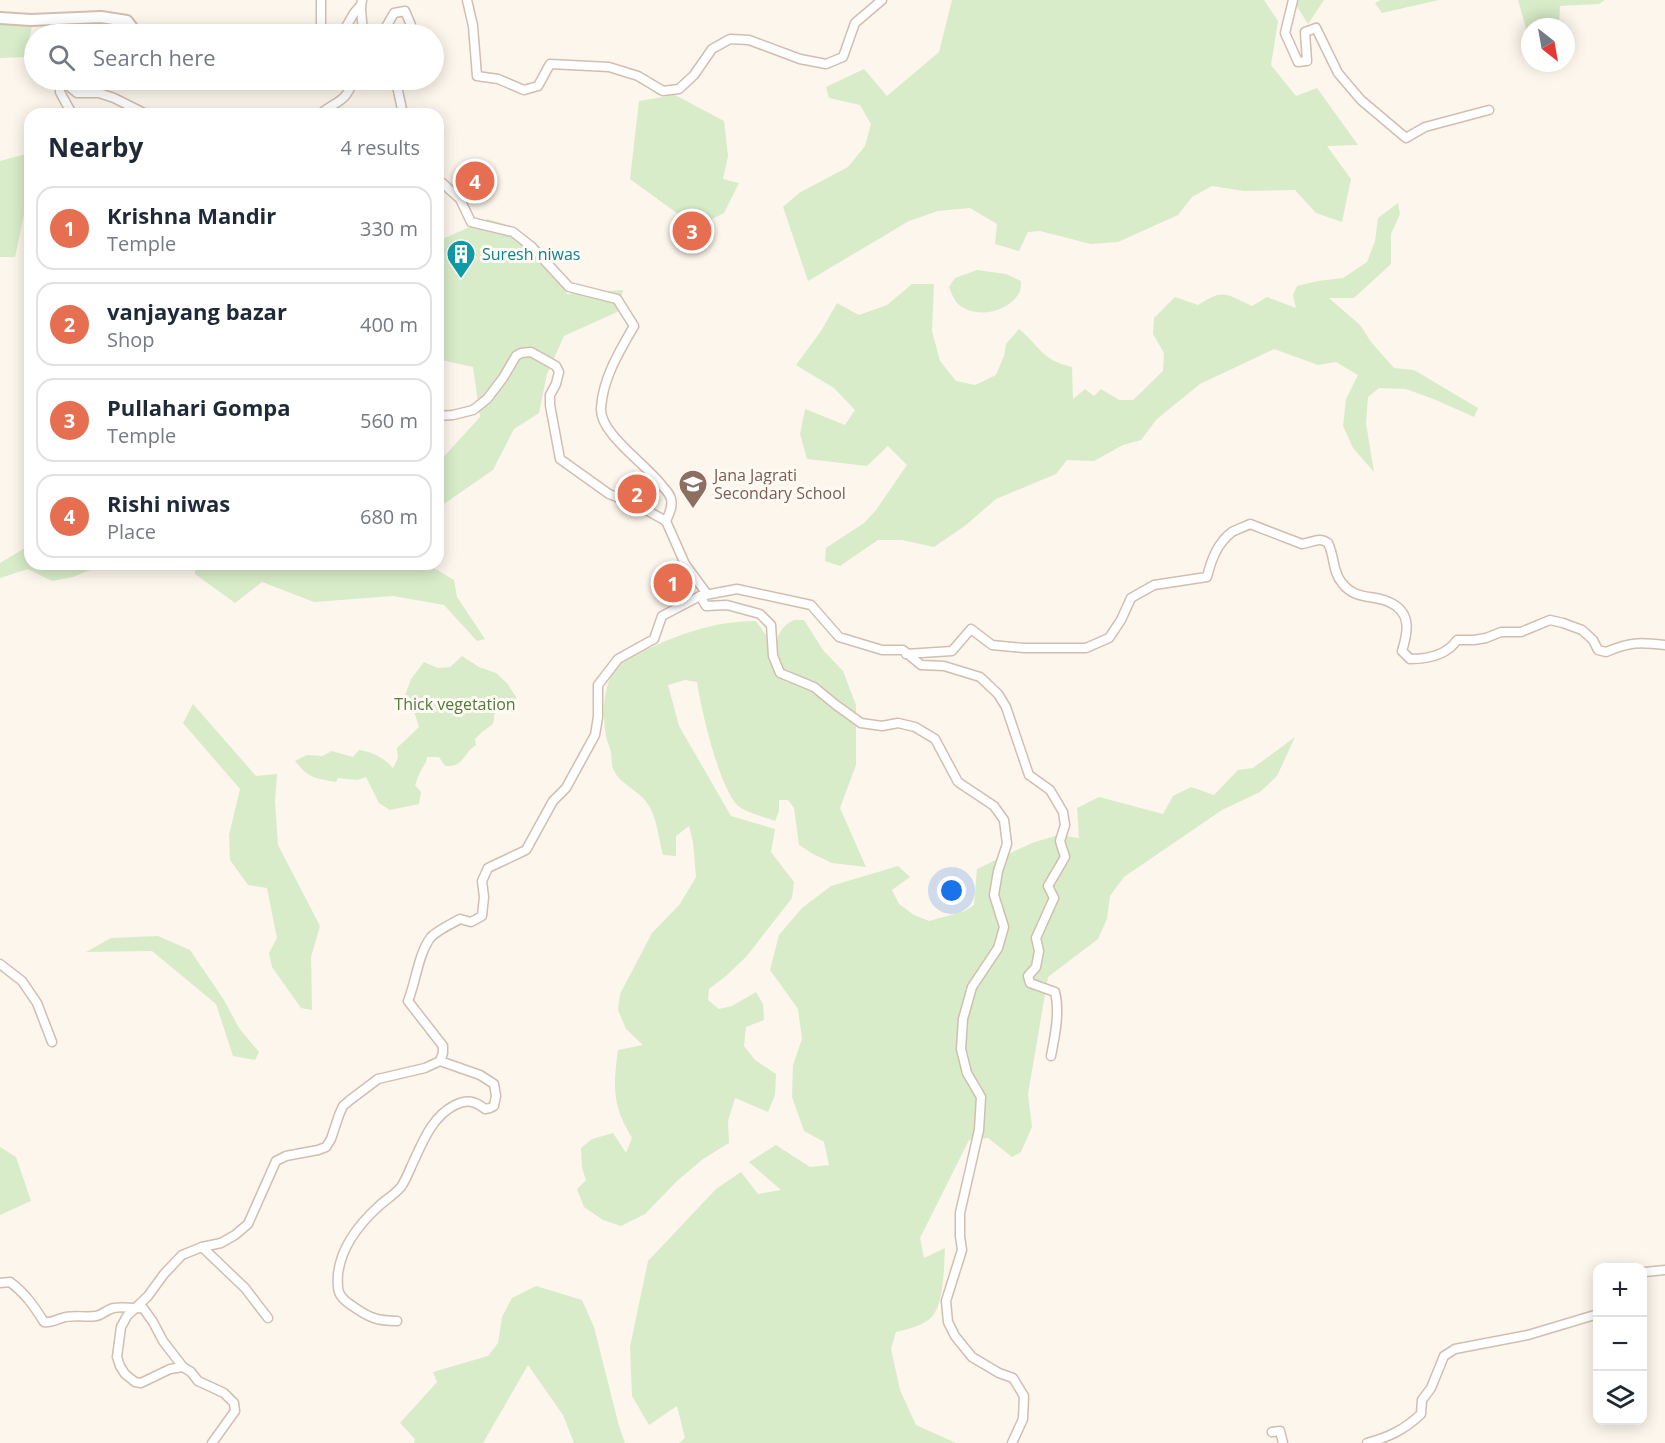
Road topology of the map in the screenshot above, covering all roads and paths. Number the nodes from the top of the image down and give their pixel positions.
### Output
1 (321, 0) edge
2 (467, 0) edge
3 (882, 0) edge
4 (1293, 0) edge
5 (361, 3) edge
6 (0, 18) edge
7 (129, 24) edge
8 (321, 24) edge
9 (348, 24) edge
10 (363, 24) edge
11 (388, 24) edge
12 (411, 24) edge
13 (60, 90) edge
14 (73, 90) edge
15 (350, 90) edge
16 (398, 90) edge
17 (69, 108) edge
18 (134, 108) edge
19 (329, 108) edge
20 (402, 108) edge
21 (1489, 110) dead end
22 (444, 184) edge
23 (444, 416) edge
24 (666, 521) junction
25 (701, 596) junction
26 (1665, 645) edge
27 (906, 654) junction
28 (0, 964) edge
29 (51, 1042) dead end
30 (1051, 1056) dead end
31 (440, 1061) junction
32 (202, 1247) junction
33 (1665, 1270) edge
34 (1647, 1272) edge
35 (0, 1283) edge
36 (134, 1309) junction
37 (1593, 1316) edge
38 (268, 1318) dead end
39 (397, 1321) dead end
40 (183, 1367) junction
41 (1272, 1432) dead end
42 (212, 1443) edge
43 (1012, 1443) edge
44 (1283, 1443) edge
45 (1367, 1443) edge

1 - 8 street
2 - 3 street
4 - 21 street
5 - 9 street
5 - 10 street
6 - 7 street
11 - 12 street
13 - 17 street
14 - 18 street
15 - 19 street
16 - 20 street
22 - 24 street
23 - 24 street
24 - 25 street
25 - 27 street
25 - 31 street
25 - 43 street
26 - 27 street
27 - 30 street
28 - 29 street
31 - 32 street
31 - 39 street
32 - 36 street
32 - 38 street
33 - 34 street
35 - 36 street
36 - 40 street
36 - 40 street
37 - 45 street
40 - 42 street
41 - 44 street

